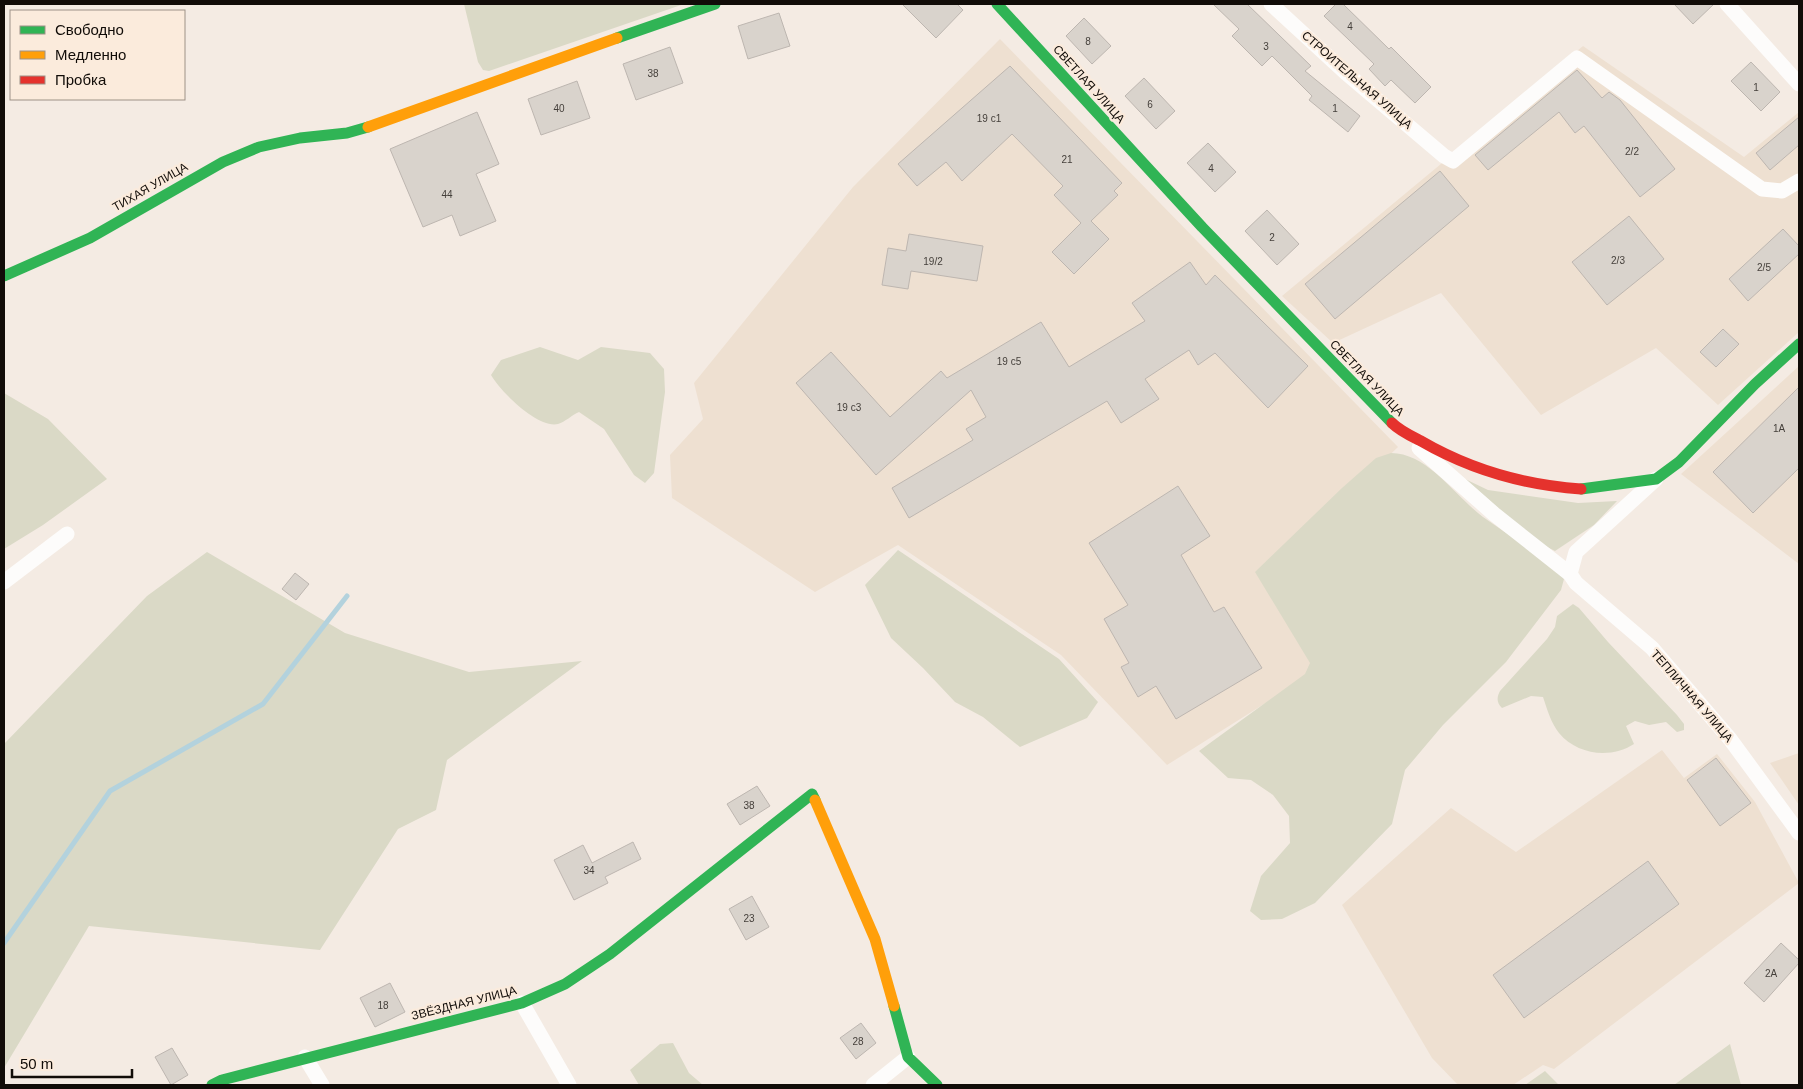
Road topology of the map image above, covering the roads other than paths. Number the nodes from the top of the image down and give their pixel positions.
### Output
1 (715, 4) edge
2 (997, 4) edge
3 (1271, 4) edge
4 (1727, 4) edge
5 (1799, 84) edge
6 (1799, 180) edge
7 (4, 276) edge
8 (1799, 344) edge
9 (1396, 427) junction
10 (1656, 479) junction
11 (67, 534) dead end
12 (1570, 574) junction
13 (4, 582) edge
14 (1799, 833) edge
15 (522, 1003) junction
16 (305, 1057) junction
17 (908, 1057) junction
18 (212, 1085) edge
19 (322, 1085) edge
20 (569, 1085) edge
21 (873, 1085) edge
22 (937, 1085) edge

1 - 7 street, ТИХАЯ УЛИЦА
2 - 9 street, СВЕТЛАЯ УЛИЦА
3 - 6 street, СТРОИТЕЛЬНАЯ УЛИЦА
4 - 5 street
8 - 10 street, СВЕТЛАЯ УЛИЦА
9 - 10 street, СВЕТЛАЯ УЛИЦА
9 - 12 street, ТЕПЛИЧНАЯ УЛИЦА
10 - 12 street
11 - 13 street
12 - 14 street, ТЕПЛИЧНАЯ УЛИЦА
15 - 16 street, ЗВЁЗДНАЯ УЛИЦА
15 - 17 street, ЗВЁЗДНАЯ УЛИЦА
15 - 20 street
16 - 18 street, ЗВЁЗДНАЯ УЛИЦА
16 - 19 street
17 - 21 street
17 - 22 street

